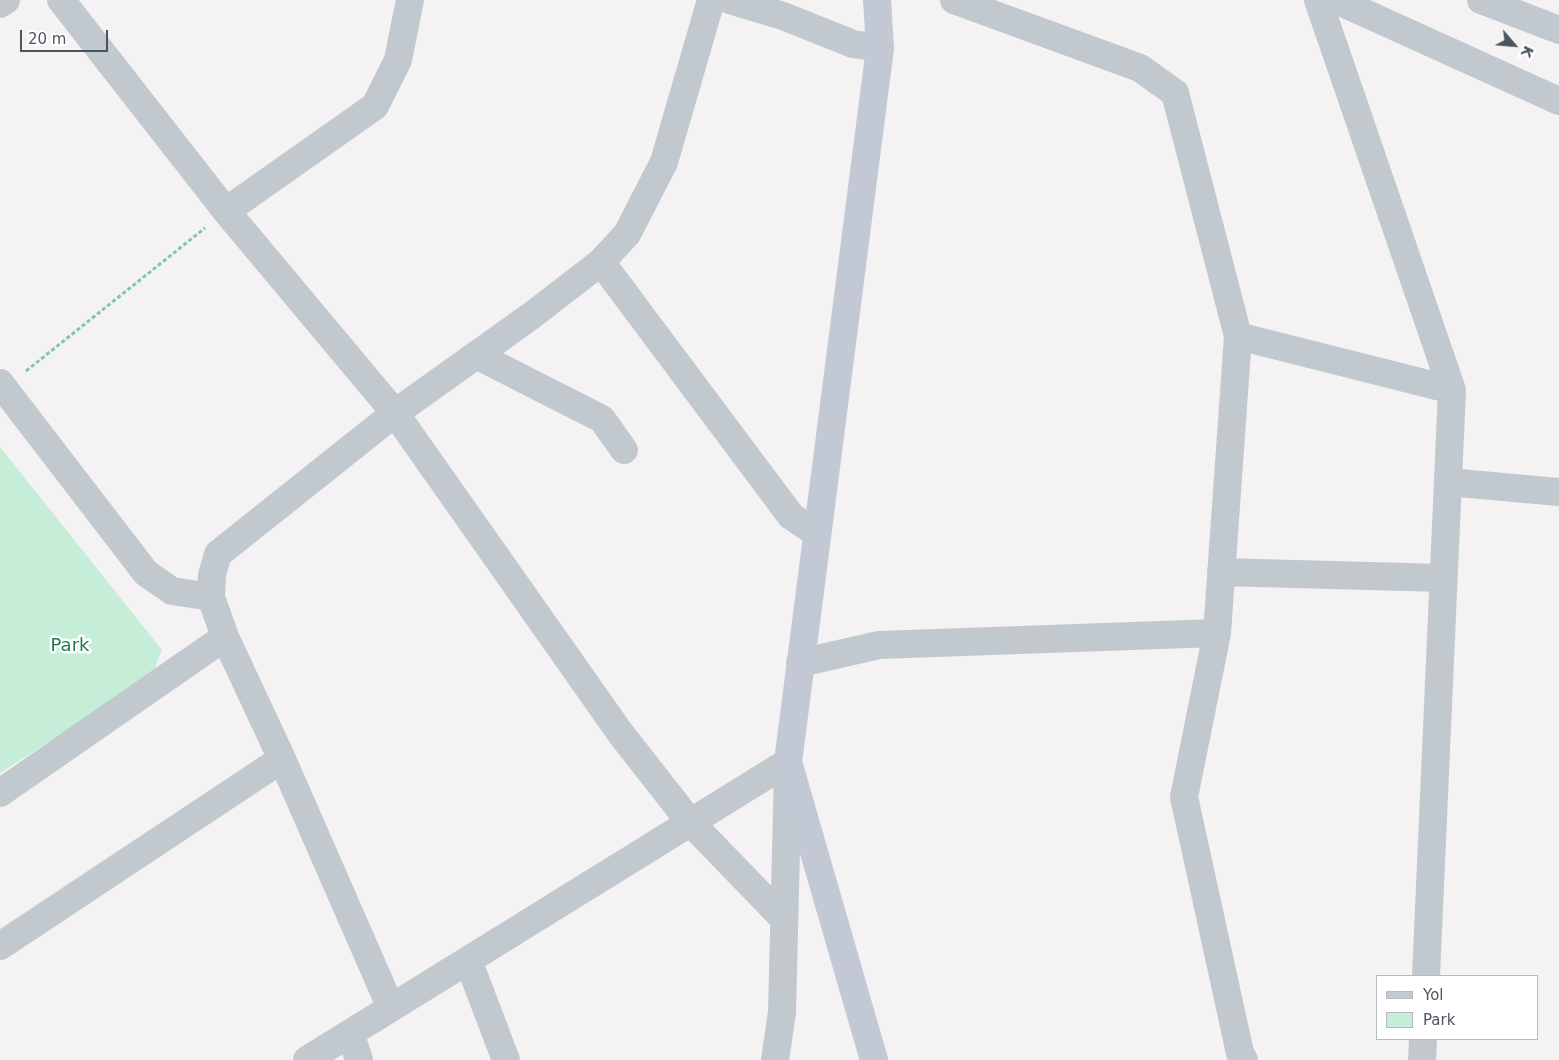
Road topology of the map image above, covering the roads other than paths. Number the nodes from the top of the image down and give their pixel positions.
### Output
1 (6, 0) edge
2 (61, 0) edge
3 (410, 0) edge
4 (711, 0) edge
5 (730, 0) edge
6 (877, 0) edge
7 (954, 0) edge
8 (1318, 0) edge
9 (1336, 0) edge
10 (1481, 0) edge
11 (0, 4) edge
12 (1559, 30) edge
13 (880, 48) junction
14 (1559, 101) edge
15 (226, 211) junction
16 (601, 262) junction
17 (1238, 336) junction
18 (476, 355) junction
19 (2, 386) edge
20 (1452, 390) junction
21 (395, 413) junction
22 (624, 450) dead end
23 (1448, 482) junction
24 (1559, 492) edge
25 (816, 533) junction
26 (1221, 572) junction
27 (1444, 578) junction
28 (210, 597) junction
29 (1217, 633) junction
30 (225, 637) junction
31 (800, 663) junction
32 (282, 760) junction
33 (788, 762) junction
34 (0, 792) edge
35 (690, 822) junction
36 (784, 918) junction
37 (0, 946) edge
38 (468, 960) junction
39 (1426, 975) edge
40 (391, 1008) junction
41 (350, 1033) junction
42 (1423, 1040) edge
43 (307, 1060) edge
44 (359, 1060) edge
45 (506, 1060) edge
46 (775, 1060) edge
47 (874, 1060) edge
48 (1244, 1060) edge
49 (1422, 1060) edge

1 - 11 street
2 - 15 street
3 - 15 street
4 - 16 street
5 - 13 street
6 - 13 street
7 - 17 street
8 - 20 street
9 - 14 street
10 - 12 street
13 - 25 street
15 - 21 street
16 - 18 street
16 - 25 street
17 - 20 street
17 - 26 street
18 - 21 street
18 - 22 street
19 - 28 street
20 - 23 street
21 - 28 street
21 - 35 street
23 - 24 street
23 - 27 street
25 - 31 street
26 - 27 street
26 - 29 street
27 - 39 street
28 - 30 street
29 - 31 street
29 - 48 street
30 - 32 street
30 - 34 street
31 - 33 street
32 - 37 street
32 - 40 street
33 - 35 street
33 - 36 street
33 - 47 street
35 - 36 street
35 - 38 street
36 - 46 street
38 - 40 street
38 - 45 street
40 - 41 street
41 - 43 street
41 - 44 street
42 - 49 street

